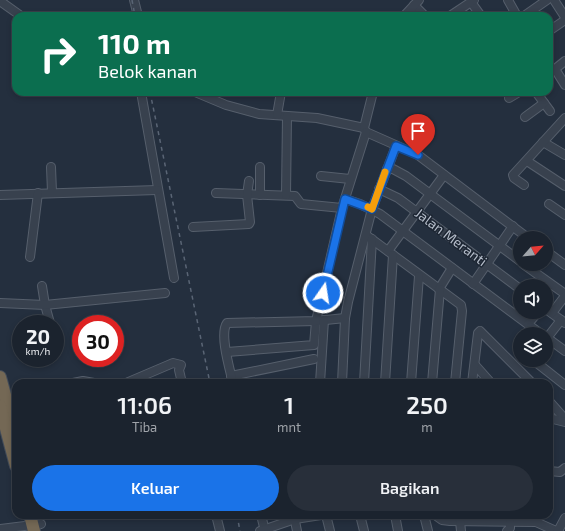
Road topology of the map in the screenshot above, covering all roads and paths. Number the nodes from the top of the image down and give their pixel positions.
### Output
1 (134, 0) edge
2 (457, 0) edge
3 (508, 0) edge
4 (547, 0) edge
5 (554, 0) edge
6 (0, 1) edge
7 (473, 1) edge
8 (416, 2) edge
9 (463, 8) junction
10 (15, 12) edge
11 (137, 12) edge
12 (407, 12) edge
13 (422, 12) edge
14 (456, 12) edge
15 (479, 12) edge
16 (515, 12) edge
17 (530, 12) edge
18 (565, 17) edge
19 (565, 20) edge
20 (553, 28) edge
21 (565, 61) edge
22 (565, 85) edge
23 (142, 96) edge
24 (205, 96) edge
25 (280, 96) edge
26 (372, 96) edge
27 (512, 96) edge
28 (539, 96) edge
29 (509, 98) dead end
30 (544, 103) junction
31 (550, 111) dead end
32 (277, 115) junction
33 (287, 116) junction
34 (525, 117) dead end
35 (565, 118) edge
36 (558, 126) junction
37 (365, 130) junction
38 (565, 131) edge
39 (543, 142) junction
40 (396, 146) junction
41 (565, 155) edge
42 (526, 161) junction
43 (51, 166) dead end
44 (260, 167) dead end
45 (386, 169) junction
46 (444, 175) junction
47 (321, 176) dead end
48 (350, 179) junction
49 (249, 181) dead end
50 (524, 185) dead end
51 (565, 186) edge
52 (157, 190) junction
53 (379, 190) junction
54 (52, 192) junction
55 (38, 193) junction
56 (216, 193) dead end
57 (430, 194) junction
58 (0, 195) edge
59 (247, 195) junction
60 (260, 195) junction
61 (286, 195) junction
62 (345, 199) junction
63 (549, 204) dead end
64 (342, 208) junction
65 (372, 209) junction
66 (417, 211) junction
67 (565, 215) edge
68 (512, 226) junction
69 (193, 227) dead end
70 (519, 231) edge
71 (402, 232) junction
72 (369, 237) junction
73 (499, 245) junction
74 (391, 253) junction
75 (513, 256) edge
76 (553, 256) edge
77 (30, 257) dead end
78 (486, 264) junction
79 (565, 265) edge
80 (452, 268) junction
81 (532, 271) edge
82 (420, 276) junction
83 (174, 278) dead end
84 (473, 284) junction
85 (513, 284) edge
86 (42, 286) dead end
87 (440, 289) junction
88 (165, 293) dead end
89 (565, 295) edge
90 (0, 303) edge
91 (45, 305) junction
92 (553, 307) edge
93 (553, 314) edge
94 (48, 315) edge
95 (345, 318) junction
96 (532, 319) edge
97 (320, 321) junction
98 (563, 322) edge
99 (528, 324) junction
100 (532, 327) edge
101 (553, 332) edge
102 (553, 342) edge
103 (565, 351) edge
104 (227, 352) junction
105 (314, 360) dead end
106 (475, 365) junction
107 (542, 367) edge
108 (0, 377) edge
109 (135, 379) edge
110 (181, 379) edge
111 (232, 379) edge
112 (320, 379) edge
113 (342, 379) edge
114 (364, 379) edge
115 (385, 379) edge
116 (411, 379) edge
117 (432, 379) edge
118 (455, 379) edge
119 (473, 379) edge
120 (487, 379) edge
121 (528, 379) edge
122 (565, 385) edge
123 (5, 401) edge
124 (553, 406) edge
125 (553, 418) edge
126 (565, 420) edge
127 (12, 423) edge
128 (12, 442) edge
129 (565, 468) edge
130 (553, 471) edge
131 (565, 518) edge
132 (217, 519) edge
133 (262, 519) edge
134 (289, 519) edge
135 (294, 519) edge
136 (327, 519) edge
137 (361, 519) edge
138 (396, 519) edge
139 (425, 519) edge
140 (442, 519) edge
141 (460, 522) junction
142 (510, 522) junction
143 (36, 523) edge
144 (0, 529) edge
145 (263, 530) edge
146 (554, 530) edge
147 (220, 531) edge
148 (297, 531) edge
149 (330, 531) edge
150 (364, 531) edge
151 (398, 531) edge
152 (428, 531) edge
153 (461, 531) edge
154 (507, 531) edge

1 - 11 street
2 - 9 street
3 - 16 street
4 - 17 street
5 - 18 street
6 - 10 street
7 - 9 street
7 - 15 street
8 - 12 street
8 - 13 street
9 - 14 street
19 - 20 street
21 - 22 street
23 - 52 street
24 - 32 street
25 - 32 street
26 - 37 street
27 - 29 street
28 - 30 street
30 - 31 street
30 - 34 street
32 - 33 street
33 - 37 street
33 - 61 street
35 - 36 street
36 - 38 street
36 - 39 street
37 - 40 street
37 - 48 street
39 - 41 street
39 - 42 street
40 - 45 street
40 - 46 street
42 - 50 street
42 - 51 street
43 - 54 street
44 - 60 street
45 - 53 street
45 - 57 street
46 - 57 street
46 - 68 street
47 - 48 street
48 - 62 street
49 - 59 street
52 - 54 street
52 - 83 street
53 - 65 street
53 - 66 street, Jalan Meranti
54 - 55 street
55 - 58 street
55 - 77 street
56 - 59 street
57 - 66 street
57 - 73 street
59 - 60 street
59 - 69 street
60 - 61 street
61 - 64 street
62 - 64 street
62 - 65 street
63 - 67 street
64 - 97 street
65 - 71 street
65 - 72 street
66 - 71 street
66 - 78 street, Jalan Meranti
68 - 70 street
68 - 73 street
71 - 74 street
71 - 80 street
72 - 74 street
72 - 95 street
72 - 114 street
73 - 75 street
73 - 78 street
74 - 82 street
74 - 115 street
76 - 79 street
78 - 84 street
78 - 85 street, Jalan Meranti
80 - 84 street
80 - 87 street
81 - 89 street
82 - 87 street
82 - 116 street
84 - 99 street
86 - 91 street
87 - 117 street
87 - 118 street
88 - 91 street
89 - 92 street
90 - 91 street
91 - 94 street
93 - 98 street
95 - 97 street
95 - 113 street
96 - 99 street
97 - 104 street
97 - 104 street
97 - 112 street
98 - 101 street
99 - 100 street
102 - 103 street
104 - 111 street
105 - 111 street
106 - 119 street
106 - 120 street
106 - 121 street
107 - 122 street
108 - 123 highway
109 - 110 street
123 - 127 highway
123 - 128 highway
124 - 126 street
125 - 126 street
129 - 130 street
131 - 146 street
132 - 147 street
133 - 145 street
134 - 145 street
135 - 148 street
136 - 149 street
137 - 150 street
138 - 151 street
139 - 152 street
140 - 141 street
141 - 142 street
141 - 153 street
142 - 146 street
142 - 154 street
143 - 144 street

